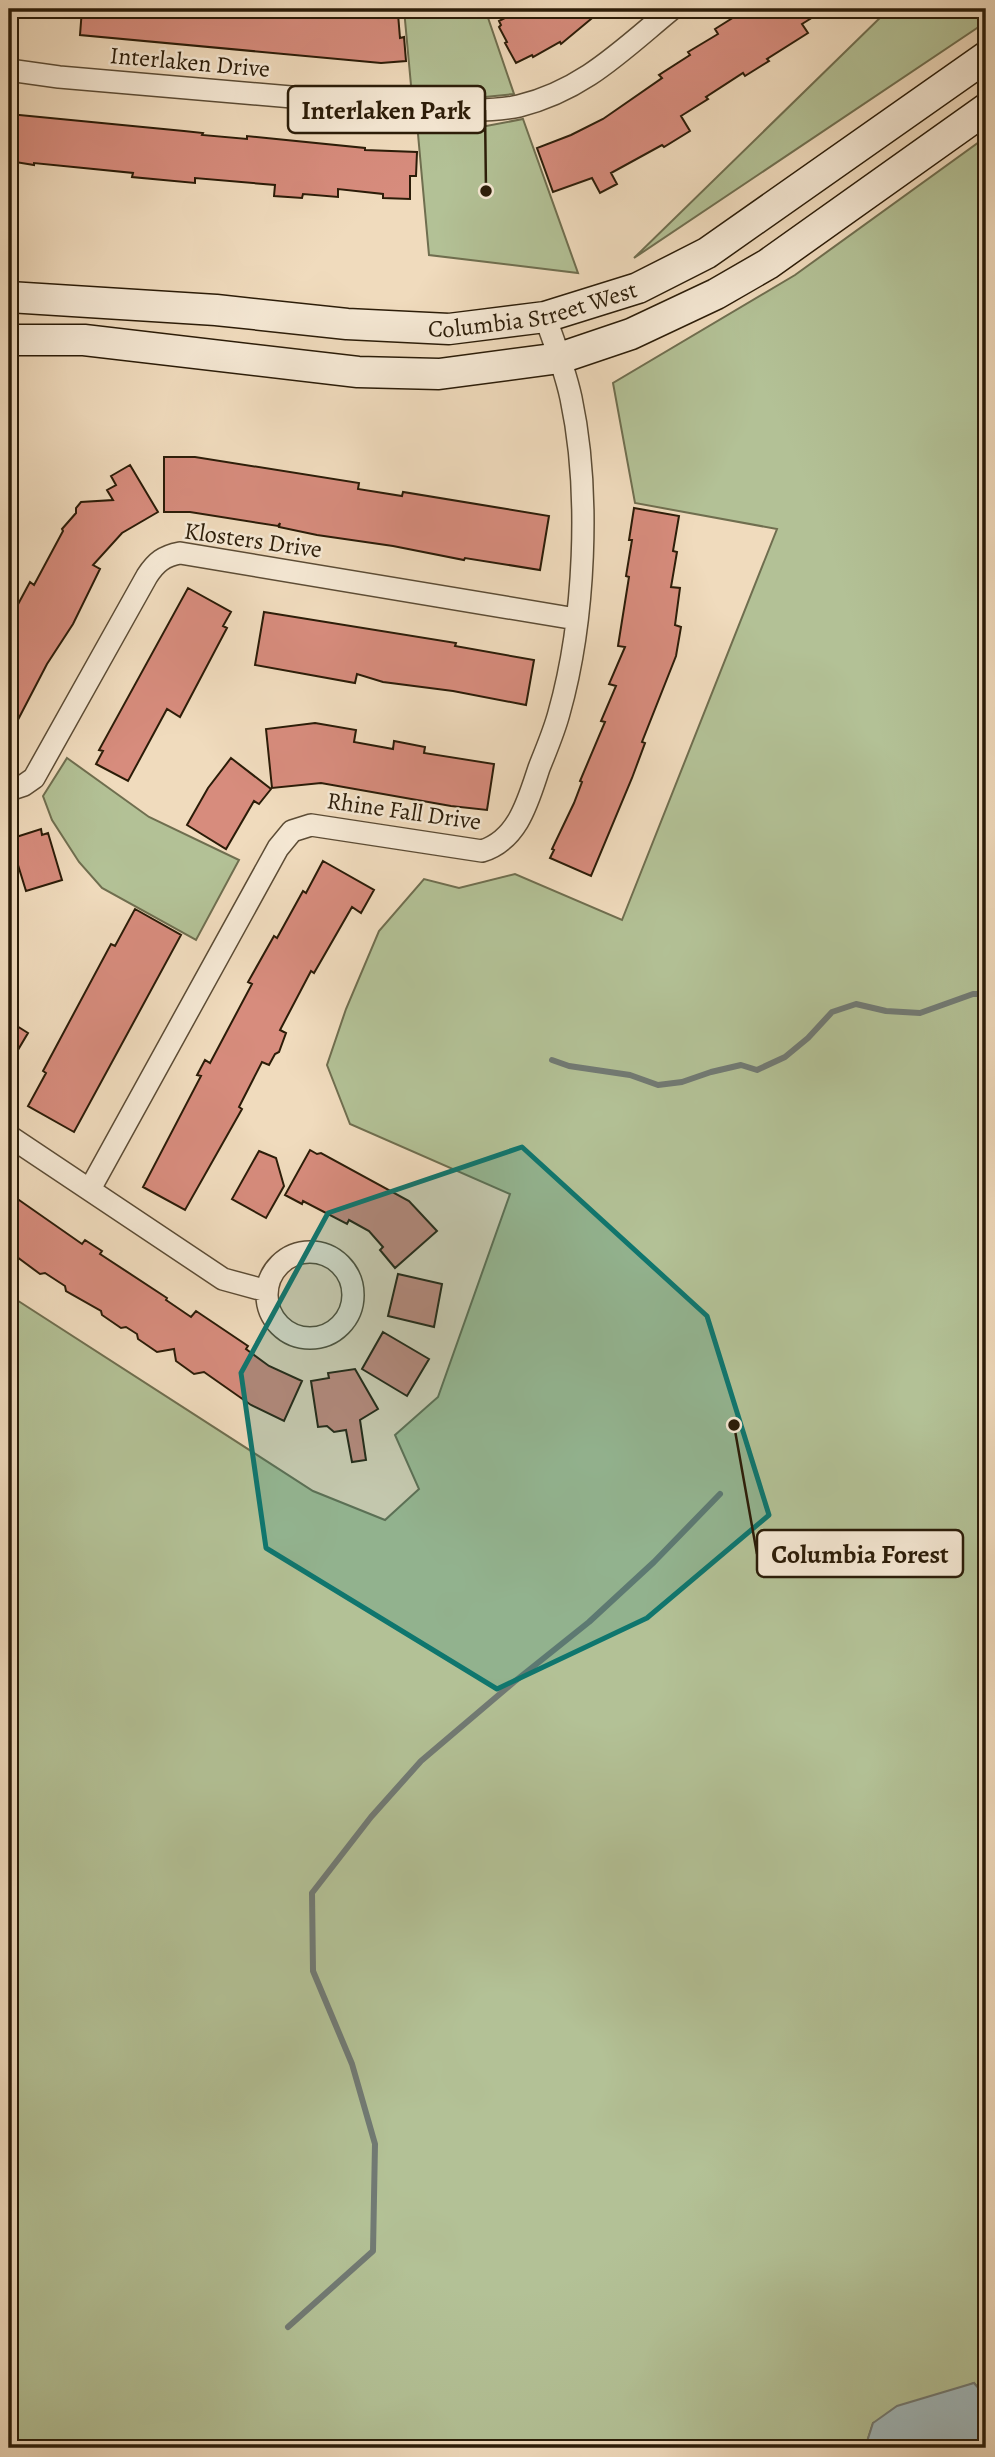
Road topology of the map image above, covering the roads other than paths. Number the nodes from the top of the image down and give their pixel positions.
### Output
1 (672, 9) edge
2 (986, 57) edge
3 (9, 70) edge
4 (986, 109) edge
5 (9, 297) edge
6 (545, 317) junction
7 (9, 340) edge
8 (560, 358) junction
9 (576, 619) junction
10 (9, 790) edge
11 (9, 1136) edge
12 (90, 1189) junction
13 (267, 1291) junction

1 - 3 street, Interlaken Drive
2 - 6 main road, Columbia Street West
4 - 8 main road, Columbia Street West
5 - 6 main road, Columbia Street West
6 - 8 street, Rhine Fall Drive
7 - 8 main road, Columbia Street West
8 - 9 street, Rhine Fall Drive
9 - 10 street, Klosters Drive
9 - 12 street, Rhine Fall Drive
11 - 12 street
12 - 13 street
13 - 13 street

